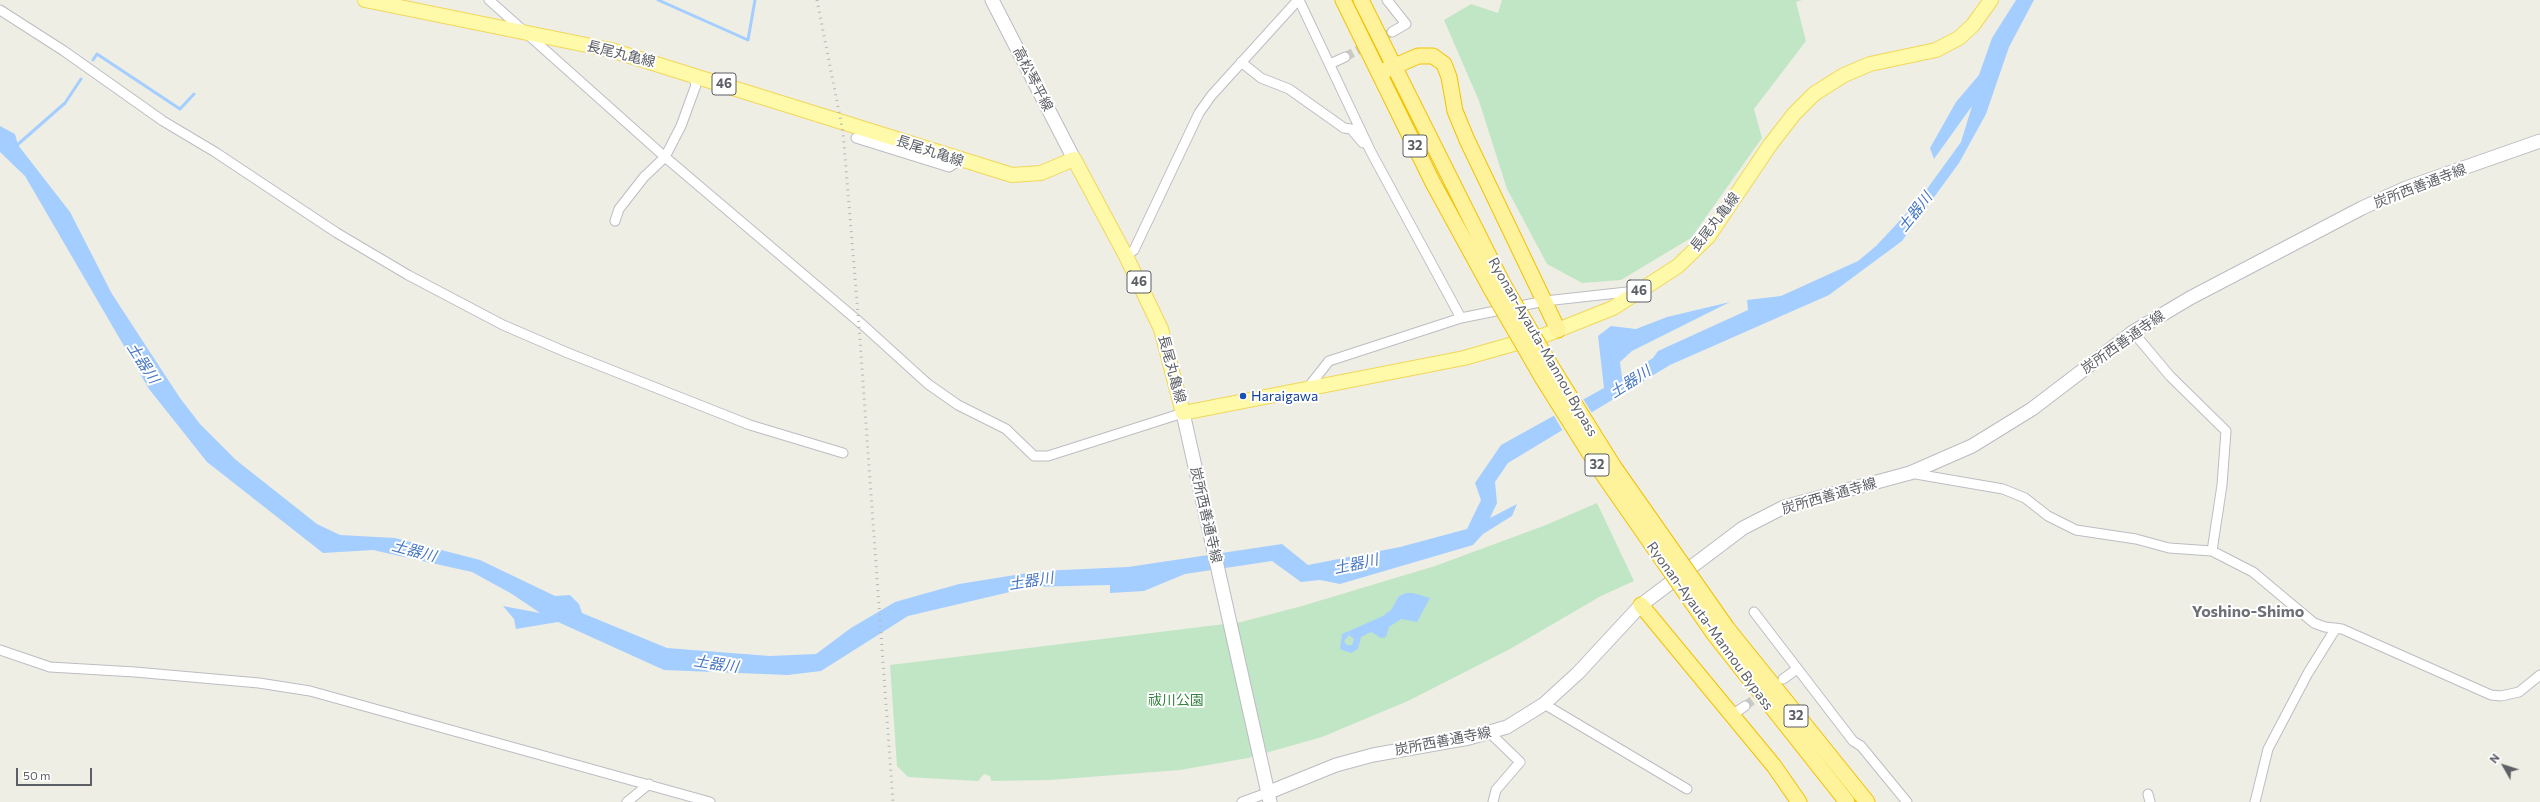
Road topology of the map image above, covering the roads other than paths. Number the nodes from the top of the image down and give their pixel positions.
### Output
1 (365, 0) edge
2 (489, 0) edge
3 (992, 0) edge
4 (1299, 0) edge
5 (1343, 0) edge
6 (1361, 0) edge
7 (1387, 0) edge
8 (1991, 0) edge
9 (0, 10) edge
10 (523, 32) junction
11 (1392, 32) tunnel mouth
12 (1345, 57) tunnel mouth
13 (1241, 62) junction
14 (1330, 64) junction
15 (1394, 66) junction
16 (1379, 73) junction
17 (693, 74) junction
18 (856, 138) dead end
19 (2540, 141) edge
20 (1371, 152) junction
21 (666, 157) junction
22 (1074, 159) junction
23 (960, 160) junction
24 (615, 222) dead end
25 (1126, 256) junction
26 (1497, 286) junction
27 (1639, 291) junction
28 (1545, 301) junction
29 (1461, 318) junction
30 (1558, 330) junction
31 (2133, 332) junction
32 (1306, 390) junction
33 (1183, 413) junction
34 (843, 453) dead end
35 (1910, 473) junction
36 (2212, 551) junction
37 (1641, 605) junction
38 (1754, 612) dead end
39 (2336, 628) junction
40 (1721, 631) junction
41 (0, 650) edge
42 (1797, 669) junction
43 (2540, 675) edge
44 (1783, 679) dead end
45 (1544, 704) junction
46 (1745, 706) tunnel mouth
47 (1732, 715) junction
48 (1489, 732) junction
49 (1501, 769) dead end
50 (1509, 775) junction
51 (649, 784) junction
52 (1687, 789) dead end
53 (1269, 797) edge
54 (627, 802) edge
55 (710, 802) edge
56 (1242, 802) edge
57 (1493, 802) edge
58 (1799, 802) edge
59 (1847, 802) edge
60 (1867, 802) edge
61 (1906, 802) edge
62 (2255, 802) edge

1 - 10 main road, 長尾丸亀線 / 46
2 - 10 street
3 - 22 main road, 高松琴平線
4 - 13 street
4 - 14 street
5 - 16 highway, Ryonan-Ayauta-Mannou Bypass / 32
6 - 15 highway, Ryonan-Ayauta-Mannou Bypass / 32
7 - 11 street
8 - 27 main road, 長尾丸亀線 / 46
9 - 34 street
10 - 17 main road, 長尾丸亀線 / 46
10 - 21 street
12 - 14 street
13 - 20 street
13 - 25 street
14 - 20 street
15 - 16 highway
15 - 26 highway, Ryonan-Ayauta-Mannou Bypass / 32
15 - 28 highway
16 - 26 highway, Ryonan-Ayauta-Mannou Bypass / 32
17 - 21 street
17 - 23 main road, 長尾丸亀線 / 46
18 - 23 street
19 - 31 main road, 炭所西善通寺線
20 - 29 street
21 - 24 street
21 - 33 street
22 - 23 main road, 長尾丸亀線 / 46
22 - 25 main road, 長尾丸亀線 / 46
25 - 33 main road, 長尾丸亀線 / 46
26 - 40 highway, Ryonan-Ayauta-Mannou Bypass / 32, bridge
27 - 28 street
27 - 30 main road, 長尾丸亀線 / 46
28 - 29 street
28 - 30 highway
29 - 32 street
30 - 32 main road, 長尾丸亀線 / 46
31 - 35 main road, 炭所西善通寺線
31 - 36 street
32 - 33 main road, 長尾丸亀線 / 46
33 - 53 main road, 炭所西善通寺線
35 - 36 street
35 - 37 main road, 炭所西善通寺線
36 - 39 street
37 - 45 main road, 炭所西善通寺線
37 - 47 highway
38 - 42 street
39 - 43 street
39 - 62 street
40 - 59 highway, Ryonan-Ayauta-Mannou Bypass / 32
40 - 60 highway, Ryonan-Ayauta-Mannou Bypass / 32
41 - 51 street
42 - 44 street
42 - 61 street
45 - 48 main road, 炭所西善通寺線
45 - 52 street
46 - 47 street
47 - 58 highway
48 - 50 street
48 - 53 main road, 炭所西善通寺線
49 - 50 street
50 - 57 street
51 - 54 street
51 - 55 street
53 - 56 street

